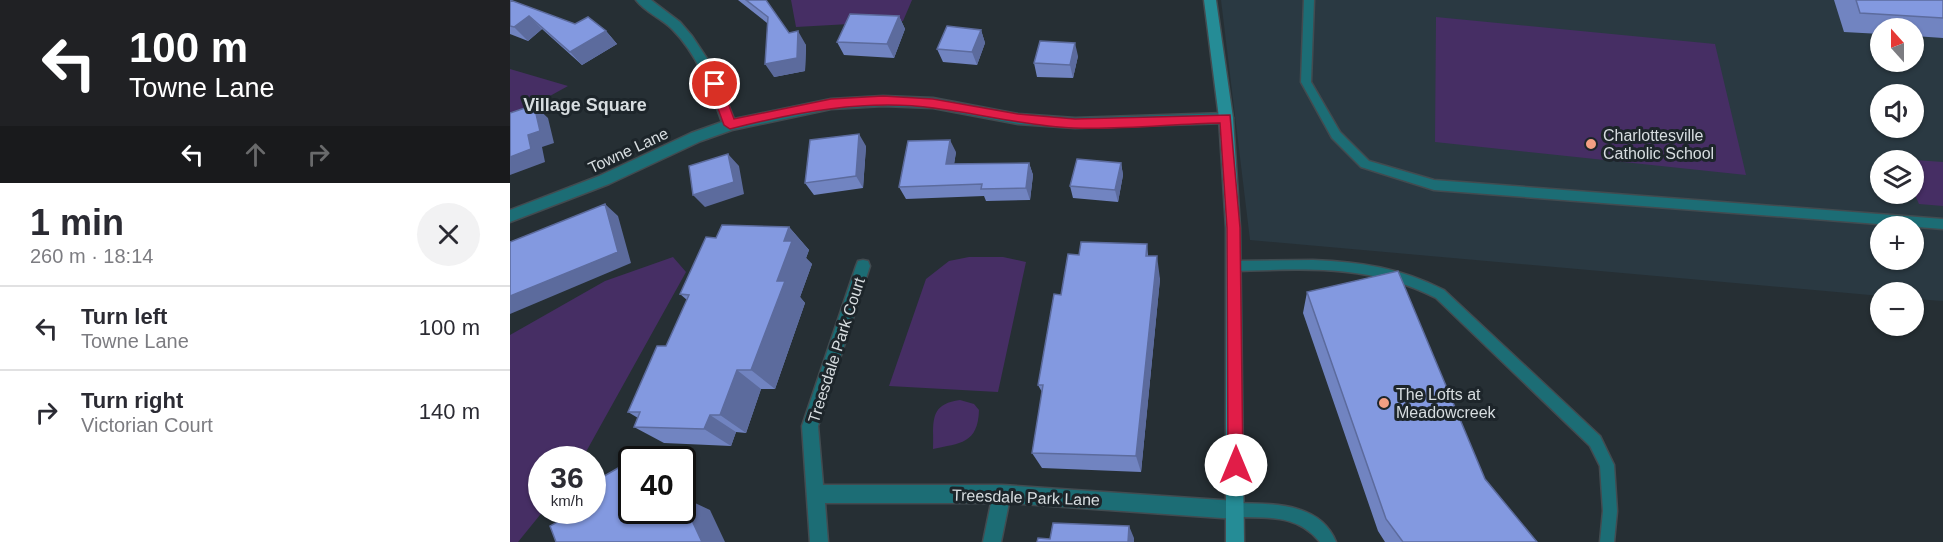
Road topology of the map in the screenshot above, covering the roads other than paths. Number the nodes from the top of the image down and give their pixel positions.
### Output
1 (642, 0) edge
2 (1210, 0) edge
3 (1309, 0) edge
4 (1226, 118) junction
5 (730, 125) junction
6 (510, 216) edge
7 (1943, 224) edge
8 (863, 266) dead end
9 (1234, 266) junction
10 (817, 494) junction
11 (1002, 494) junction
12 (1236, 510) junction
13 (819, 542) edge
14 (992, 542) edge
15 (1235, 542) edge
16 (1329, 542) edge
17 (1606, 542) edge

1 - 5 street
2 - 4 street
3 - 7 lane
4 - 5 street, Towne Lane
4 - 9 street
5 - 6 street, Towne Lane
8 - 10 street, Treesdale Park Court
9 - 12 street
9 - 17 lane
10 - 11 street, Treesdale Park Lane
10 - 13 street, Treesdale Park Court
11 - 12 street, Treesdale Park Lane
11 - 14 street
12 - 15 street
12 - 16 lane

